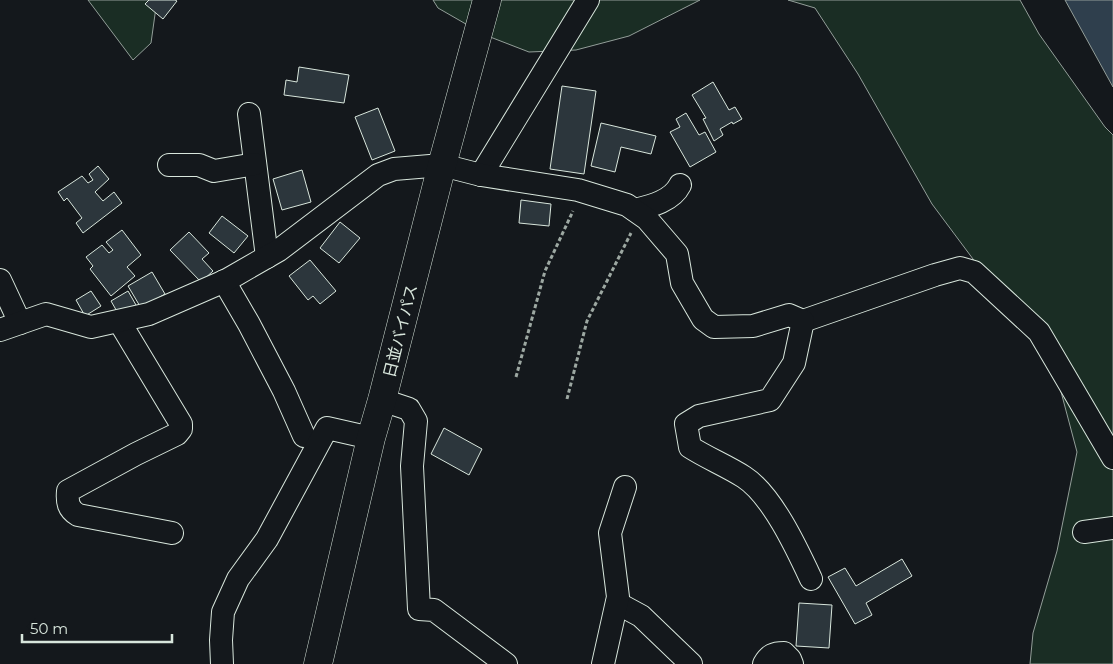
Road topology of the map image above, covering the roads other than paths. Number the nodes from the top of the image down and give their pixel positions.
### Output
1 (487, 0) edge
2 (588, 0) edge
3 (249, 114) dead end
4 (255, 164) junction
5 (169, 165) dead end
6 (442, 165) junction
7 (481, 175) junction
8 (680, 185) dead end
9 (637, 212) junction
10 (267, 257) junction
11 (0, 280) edge
12 (224, 281) junction
13 (119, 321) junction
14 (803, 321) junction
15 (10, 327) edge
16 (382, 400) junction
17 (304, 436) dead end
18 (370, 438) junction
19 (1113, 458) edge
20 (625, 487) dead end
21 (1113, 528) edge
22 (1084, 532) dead end
23 (172, 533) dead end
24 (811, 579) dead end
25 (617, 603) junction
26 (222, 664) edge
27 (318, 664) edge
28 (506, 664) edge
29 (603, 664) edge
30 (691, 664) edge
31 (764, 664) edge
32 (792, 664) edge

1 - 6 highway, 日並バイパス
2 - 7 street
3 - 4 street
4 - 5 street
4 - 10 street
6 - 7 street
6 - 10 street
6 - 16 highway, 日並バイパス
7 - 9 street
8 - 9 street
9 - 14 street
10 - 12 street
11 - 15 street
12 - 13 street
12 - 17 street
13 - 15 street
13 - 23 street
14 - 19 street
14 - 24 street
16 - 18 highway, 日並バイパス
16 - 28 street
18 - 26 street
18 - 27 highway, 日並バイパス
20 - 25 street
21 - 22 street
25 - 29 street
25 - 30 street
31 - 32 street

